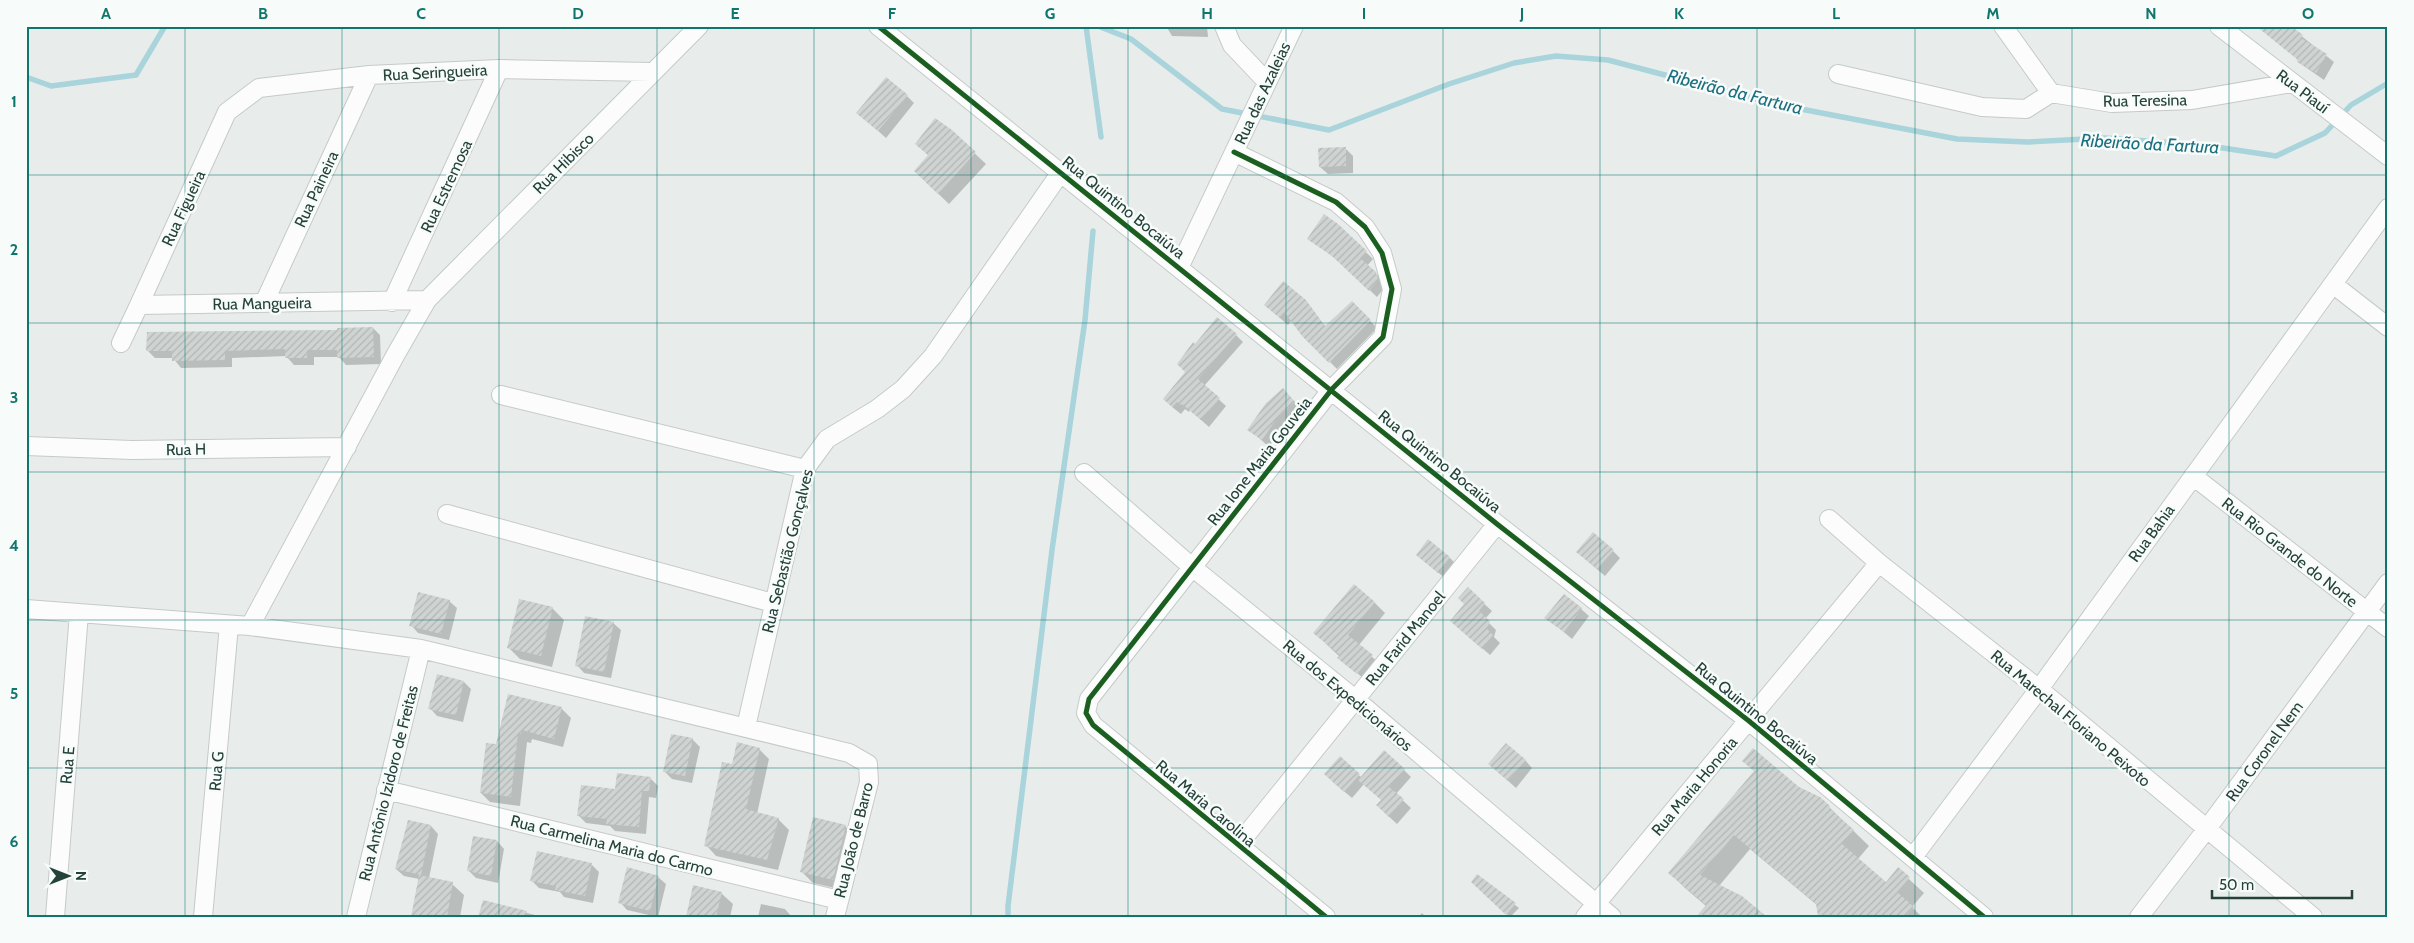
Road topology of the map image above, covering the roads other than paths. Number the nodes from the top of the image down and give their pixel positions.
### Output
1 (699, 26) edge
2 (878, 26) edge
3 (1224, 26) edge
4 (1294, 26) edge
5 (2003, 26) edge
6 (2219, 26) edge
7 (499, 70) junction
8 (651, 72) junction
9 (1838, 74) dead end
10 (369, 75) junction
11 (2291, 83) junction
12 (1264, 89) junction
13 (2051, 93) junction
14 (227, 112) joint
15 (1234, 152) junction
16 (2388, 156) edge
17 (1061, 172) junction
18 (2388, 208) edge
19 (1179, 268) junction
20 (2334, 285) junction
21 (427, 300) junction
22 (392, 302) junction
23 (264, 303) junction
24 (139, 305) junction
25 (2388, 327) edge
26 (121, 343) dead end
27 (1332, 389) junction
28 (501, 395) dead end
29 (26, 446) edge
30 (347, 447) junction
31 (805, 469) junction
32 (1084, 473) dead end
33 (2193, 476) junction
34 (447, 514) dead end
35 (1829, 519) dead end
36 (1497, 524) junction
37 (1879, 563) junction
38 (1192, 567) junction
39 (2388, 583) edge
40 (773, 603) junction
41 (26, 609) edge
42 (2366, 612) junction
43 (79, 613) junction
44 (229, 625) junction
45 (250, 626) junction
46 (2388, 628) edge
47 (421, 649) junction
48 (2039, 689) junction
49 (1089, 699) joint
50 (1355, 699) junction
51 (1749, 721) junction
52 (746, 727) junction
53 (386, 790) junction
54 (2206, 830) junction
55 (1238, 845) junction
56 (1913, 857) junction
57 (837, 909) edge
58 (1590, 910) edge
59 (55, 917) edge
60 (203, 917) edge
61 (356, 917) edge
62 (1326, 917) edge
63 (1612, 917) edge
64 (1984, 917) edge
65 (2139, 917) edge
66 (2313, 917) edge

1 - 8 street, Rua Hibisco
2 - 17 street, Rua Quintino Bocaiúva
3 - 12 street
4 - 12 street, Rua das Azaleias
5 - 13 street
6 - 11 street, Rua Piauí
7 - 8 street, Rua Seringueira
7 - 10 street, Rua Seringueira
7 - 22 street, Rua Estremosa
8 - 21 street, Rua Hibisco
9 - 13 street
10 - 14 street, Rua Seringueira
10 - 23 street, Rua Paineira
11 - 13 street, Rua Teresina
11 - 16 street, Rua Piauí
12 - 15 street, Rua das Azaleias
14 - 24 street, Rua Figueira
15 - 19 street, Rua das Azaleias
15 - 27 street, Rua Ione Maria Gouveia
17 - 19 street, Rua Quintino Bocaiúva
17 - 31 street, Rua Sebastião Gonçalves
18 - 20 street, Rua Bahia
19 - 27 street, Rua Quintino Bocaiúva
20 - 25 street
20 - 33 street, Rua Bahia
21 - 22 street, Rua Mangueira
21 - 30 street, Rua Hibisco
22 - 23 street, Rua Mangueira
23 - 24 street, Rua Mangueira
24 - 26 street
27 - 36 street, Rua Quintino Bocaiúva
27 - 38 street, Rua Ione Maria Gouveia
28 - 31 street
29 - 30 street, Rua H
30 - 45 street, Rua Hibisco
31 - 40 street, Rua Sebastião Gonçalves
32 - 38 street, Rua dos Expedicionários
33 - 42 street, Rua Rio Grande do Norte
33 - 48 street, Rua Bahia
34 - 40 street
35 - 37 street, Rua Marechal Floriano Peixoto
36 - 50 street, Rua Farid Manoel
36 - 51 street, Rua Quintino Bocaiúva
37 - 48 street, Rua Marechal Floriano Peixoto
37 - 51 street, Rua Maria Honoria
38 - 49 street, Rua Ione Maria Gouveia
38 - 50 street, Rua dos Expedicionários
39 - 42 street, Rua Coronel Nem
40 - 52 street, Rua Sebastião Gonçalves
41 - 43 street
42 - 46 street, Rua Rio Grande do Norte
42 - 54 street, Rua Coronel Nem
43 - 44 street
43 - 59 street, Rua E
44 - 45 street
44 - 60 street, Rua G
45 - 47 street
47 - 52 street
47 - 53 street, Rua Antônio Izidoro de Freitas
48 - 54 street, Rua Marechal Floriano Peixoto
48 - 56 street, Rua Bahia
49 - 55 street, Rua Maria Carolina
50 - 55 street, Rua Farid Manoel
50 - 58 street, Rua dos Expedicionários
51 - 56 street, Rua Quintino Bocaiúva
51 - 58 street, Rua Maria Honoria
52 - 57 street, Rua João de Barro
53 - 57 street, Rua Carmelina Maria do Carmo
53 - 61 street, Rua Antônio Izidoro de Freitas
54 - 65 street, Rua Coronel Nem
54 - 66 street, Rua Marechal Floriano Peixoto
55 - 62 street, Rua Maria Carolina
56 - 64 street, Rua Quintino Bocaiúva
58 - 63 street, Rua dos Expedicionários

